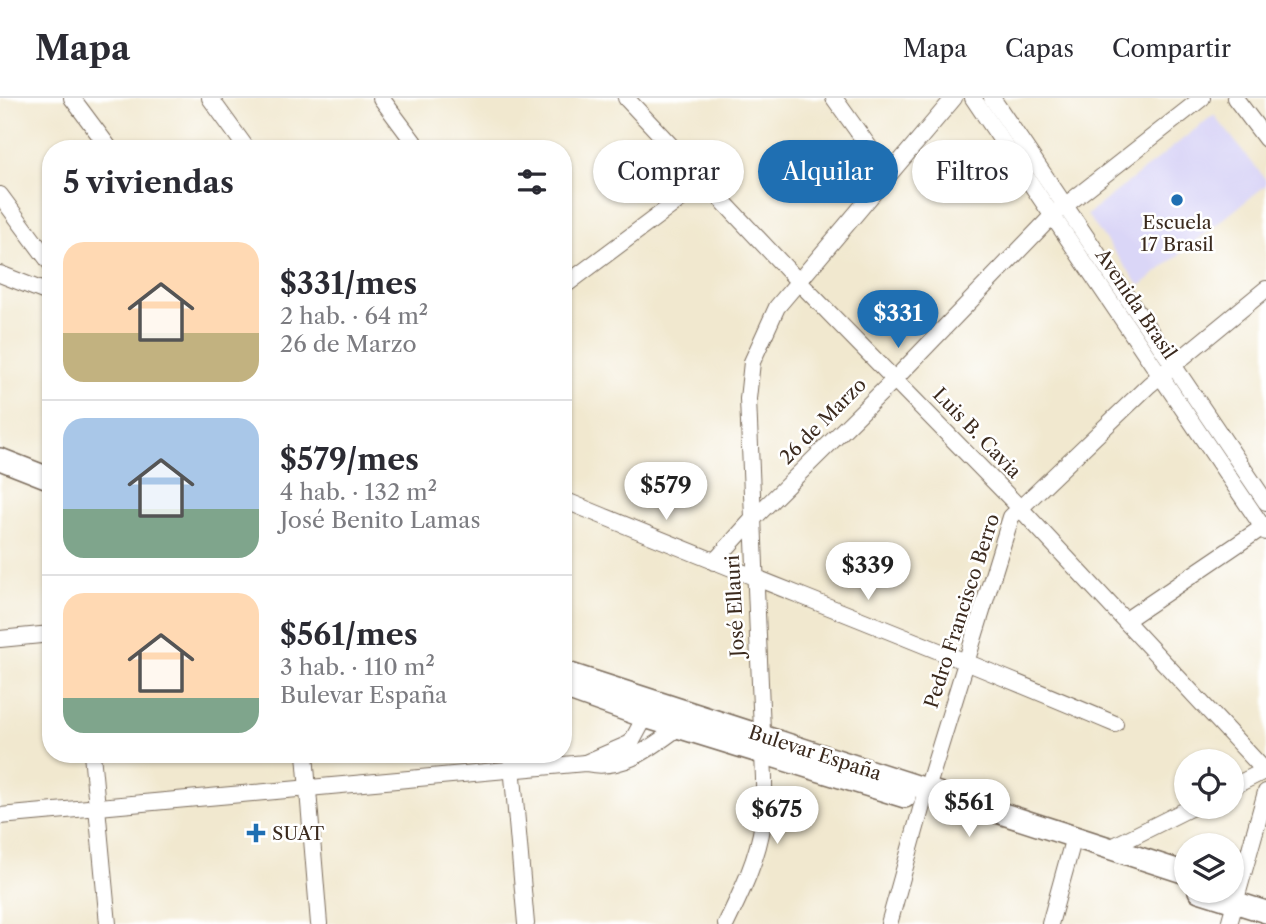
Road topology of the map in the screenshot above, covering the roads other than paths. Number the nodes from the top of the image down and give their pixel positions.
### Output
1 (72, 98) edge
2 (210, 98) edge
3 (381, 98) edge
4 (834, 98) edge
5 (954, 98) edge
6 (973, 98) edge
7 (992, 98) edge
8 (1202, 98) edge
9 (1235, 98) edge
10 (635, 101) edge
11 (1266, 139) edge
12 (103, 140) edge
13 (240, 140) edge
14 (412, 140) edge
15 (668, 140) edge
16 (864, 140) edge
17 (898, 164) edge
18 (0, 195) edge
19 (675, 203) edge
20 (723, 203) edge
21 (865, 203) edge
22 (1066, 206) junction
23 (1052, 216) junction
24 (42, 252) edge
25 (0, 274) edge
26 (572, 280) edge
27 (798, 281) junction
28 (1266, 289) edge
29 (42, 290) edge
30 (1173, 365) junction
31 (1159, 376) junction
32 (895, 379) junction
33 (0, 458) edge
34 (0, 473) edge
35 (42, 475) edge
36 (42, 489) edge
37 (1266, 502) edge
38 (572, 503) edge
39 (1019, 507) junction
40 (752, 520) junction
41 (1265, 528) edge
42 (714, 562) junction
43 (755, 578) junction
44 (1126, 620) junction
45 (42, 635) edge
46 (0, 639) edge
47 (966, 660) junction
48 (572, 676) edge
49 (572, 690) edge
50 (653, 711) junction
51 (1115, 724) dead end
52 (678, 727) junction
53 (763, 746) junction
54 (93, 763) edge
55 (306, 763) edge
56 (503, 763) edge
57 (511, 763) edge
58 (572, 763) edge
59 (584, 763) junction
60 (1266, 770) edge
61 (1244, 781) edge
62 (308, 789) junction
63 (1266, 792) edge
64 (925, 796) junction
65 (96, 808) junction
66 (0, 816) edge
67 (1174, 816) edge
68 (1073, 843) junction
69 (1110, 848) junction
70 (1244, 864) edge
71 (1174, 869) edge
72 (1174, 882) edge
73 (1244, 894) edge
74 (1266, 898) edge
75 (1244, 899) edge
76 (1233, 903) edge
77 (1266, 912) edge
78 (108, 924) edge
79 (319, 924) edge
80 (526, 924) edge
81 (726, 924) edge
82 (890, 924) edge
83 (1049, 924) edge
84 (1229, 924) edge

1 - 12 street
2 - 13 street
3 - 14 street
4 - 16 street
5 - 17 street, José Ellauri
6 - 23 street, Avenida Brasil
7 - 22 street, Avenida Brasil
8 - 22 street, 26 de Marzo
9 - 11 street
10 - 15 street, Luis B. Cavia
18 - 24 street
19 - 26 street
20 - 27 street, Luis B. Cavia
21 - 27 street, José Ellauri
22 - 23 street, 26 de Marzo
22 - 30 street, Avenida Brasil
23 - 31 street, Avenida Brasil
23 - 32 street, 26 de Marzo
25 - 29 street
27 - 32 street, Luis B. Cavia
27 - 40 street, José Ellauri
28 - 30 street, Pedro Francisco Berro
30 - 31 street, Pedro Francisco Berro
30 - 37 street, Avenida Brasil
31 - 39 street, Pedro Francisco Berro
31 - 41 street, Avenida Brasil
32 - 39 street, Luis B. Cavia
32 - 40 street, 26 de Marzo
33 - 35 main road
34 - 36 main road
38 - 42 street
39 - 44 street, Luis B. Cavia
39 - 47 street, Pedro Francisco Berro
40 - 42 street, 26 de Marzo
40 - 43 street, José Ellauri
41 - 44 street
42 - 43 street
43 - 47 street
43 - 53 street, José Ellauri
44 - 60 street, Luis B. Cavia
45 - 46 street
47 - 51 street
47 - 64 street, Pedro Francisco Berro
48 - 50 main road, Bulevar España
49 - 50 main road, Bulevar España
50 - 52 main road, Bulevar España
50 - 53 main road, Bulevar España
50 - 59 street
52 - 53 main road, Bulevar España
52 - 59 street
53 - 64 main road, Bulevar España
53 - 81 street, José Ellauri
54 - 65 street
55 - 62 street
56 - 62 street
57 - 80 street
58 - 59 street
60 - 61 street
62 - 65 street
62 - 79 street
63 - 70 street
64 - 68 main road, Bulevar España
64 - 82 street, Pedro Francisco Berro
65 - 66 street
65 - 78 street
67 - 69 street
68 - 69 main road, Bulevar España
68 - 72 main road, Bulevar España
68 - 83 street
69 - 71 main road, Bulevar España
73 - 74 main road
75 - 77 main road
76 - 84 street

